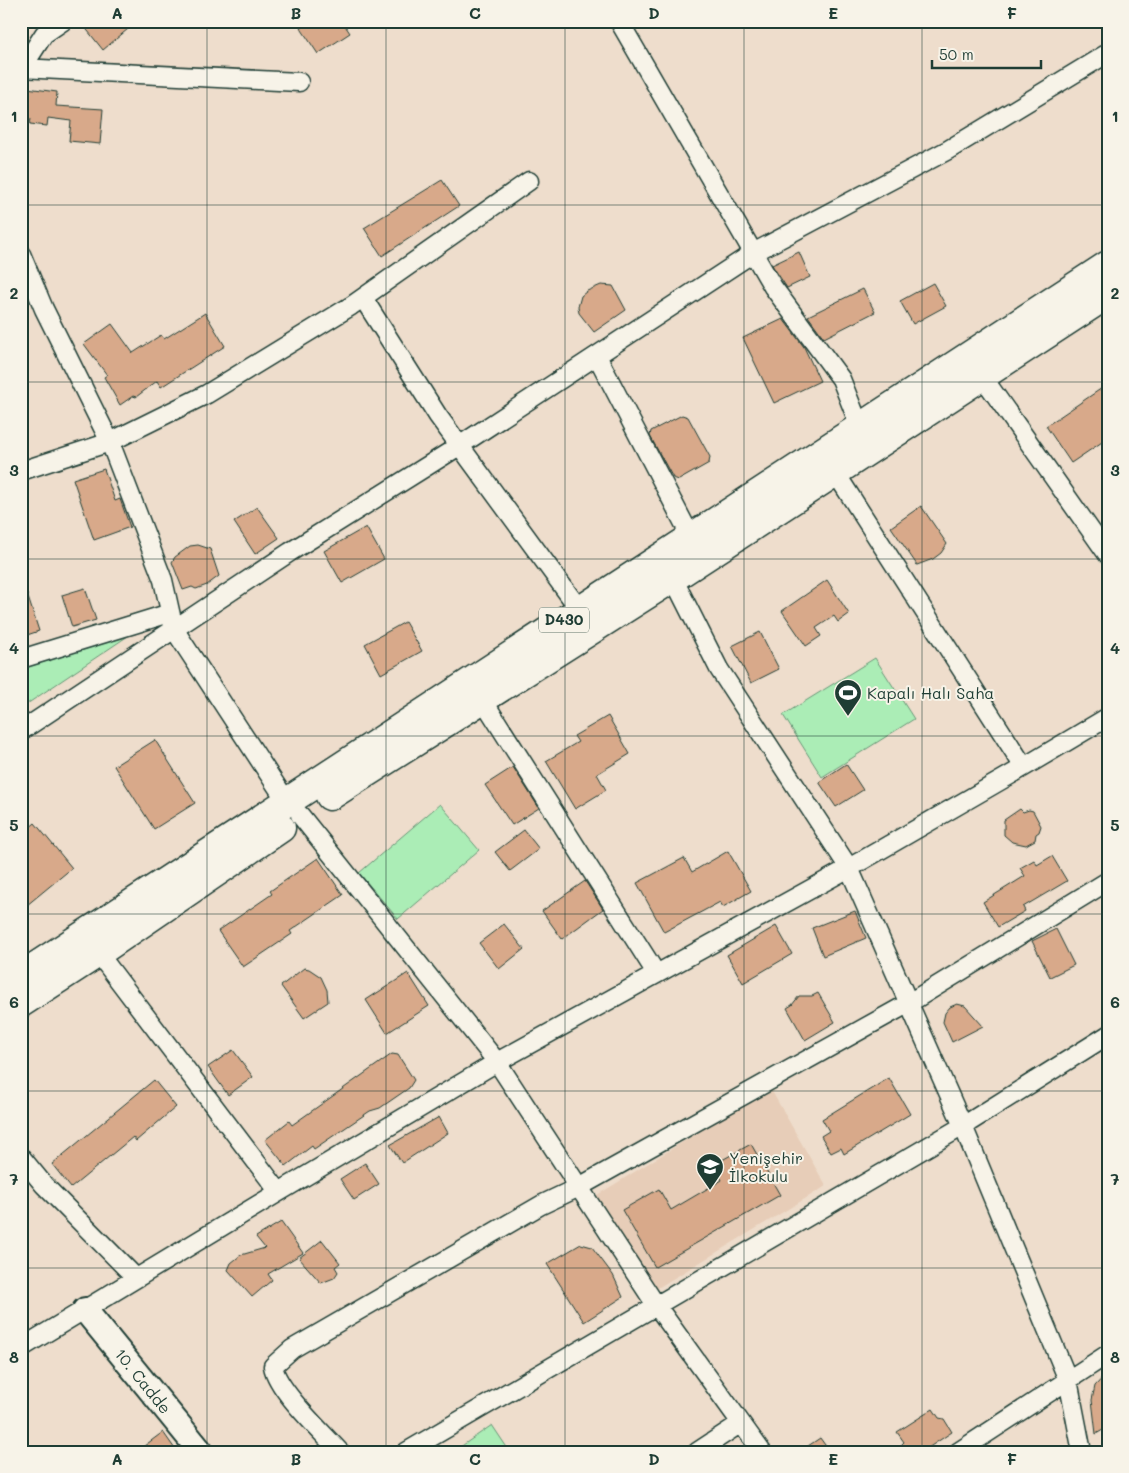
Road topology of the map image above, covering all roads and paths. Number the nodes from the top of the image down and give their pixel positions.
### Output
1 (63, 21) edge
2 (619, 21) edge
3 (1108, 53) edge
4 (21, 69) edge
5 (299, 82) dead end
6 (529, 181) dead end
7 (753, 253) junction
8 (21, 254) edge
9 (1108, 265) edge
10 (1108, 294) edge
11 (363, 298) junction
12 (597, 356) junction
13 (982, 376) junction
14 (860, 427) junction
15 (110, 442) junction
16 (459, 446) junction
17 (21, 471) edge
18 (835, 472) junction
19 (692, 537) junction
20 (1108, 555) edge
21 (673, 578) junction
22 (580, 610) junction
23 (172, 621) junction
24 (21, 659) edge
25 (483, 700) junction
26 (1108, 717) edge
27 (21, 731) edge
28 (1024, 768) junction
29 (294, 809) junction
30 (849, 868) junction
31 (1108, 881) edge
32 (98, 953) junction
33 (656, 973) junction
34 (21, 976) edge
35 (21, 1003) edge
36 (909, 1004) junction
37 (1108, 1035) edge
38 (497, 1062) junction
39 (963, 1126) junction
40 (21, 1157) edge
41 (579, 1187) junction
42 (279, 1192) junction
43 (136, 1278) junction
44 (656, 1305) junction
45 (85, 1310) junction
46 (21, 1348) edge
47 (1108, 1354) edge
48 (1068, 1380) junction
49 (741, 1423) junction
50 (201, 1452) edge
51 (340, 1452) edge
52 (406, 1452) edge
53 (696, 1452) edge
54 (762, 1452) edge
55 (958, 1452) edge
56 (1082, 1452) edge

1 - 4 street
2 - 7 street
3 - 7 street
4 - 5 street
6 - 11 street
7 - 12 street
7 - 14 street
8 - 15 street
9 - 14 highway, D430
10 - 13 highway, D430
11 - 15 street
11 - 16 street
12 - 16 street
12 - 19 street
13 - 18 highway, D430
13 - 20 street
14 - 19 highway, D430
15 - 17 street
15 - 23 street
16 - 22 street
16 - 23 street
18 - 21 highway, D430
18 - 28 street
19 - 22 highway, D430
21 - 25 highway, D430
21 - 30 street
22 - 29 highway, D430
23 - 24 street
23 - 27 street
23 - 29 street
25 - 29 highway, D430
25 - 33 street
26 - 28 street
28 - 30 street
29 - 32 highway, D430
29 - 34 highway, D430
29 - 38 street
30 - 33 street
30 - 36 street
31 - 36 street
32 - 35 highway, D430
32 - 42 street
33 - 38 street
36 - 39 street
36 - 41 street
37 - 39 street
38 - 41 street
38 - 42 street
39 - 44 street
39 - 48 street
40 - 43 street
41 - 44 street
41 - 51 street
42 - 43 street
43 - 45 street
44 - 49 street
44 - 52 street
45 - 46 street
45 - 50 street, 10. Cadde
47 - 48 street
48 - 55 street
48 - 56 street
49 - 53 street
49 - 54 street

